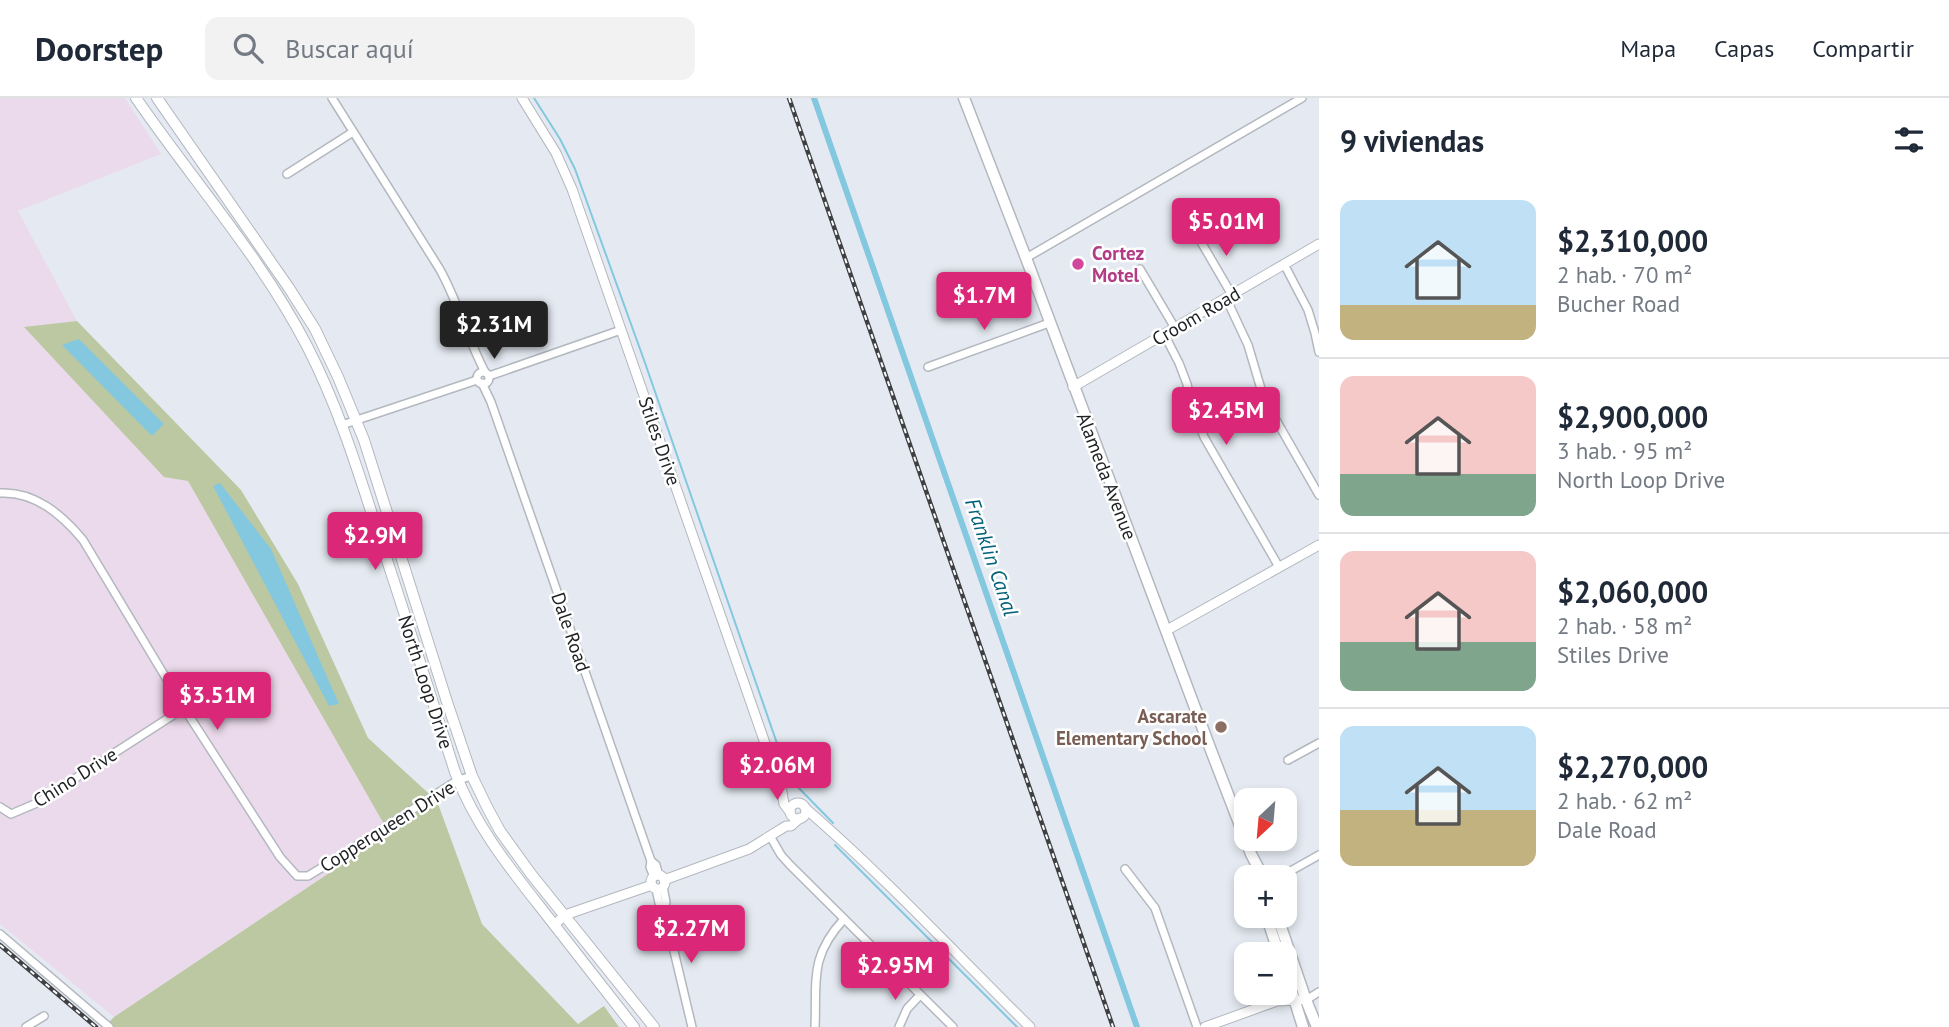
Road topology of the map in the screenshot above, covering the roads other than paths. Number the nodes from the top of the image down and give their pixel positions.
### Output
1 (136, 98) edge
2 (157, 98) edge
3 (332, 98) edge
4 (522, 98) edge
5 (964, 98) edge
6 (1301, 98) edge
7 (353, 132) junction
8 (287, 174) dead end
9 (1197, 235) dead end
10 (1319, 244) edge
11 (268, 257) junction
12 (1026, 258) junction
13 (257, 264) junction
14 (1284, 264) junction
15 (1140, 269) dead end
16 (1229, 297) junction
17 (1049, 323) junction
18 (1175, 328) junction
19 (621, 330) junction
20 (1164, 334) junction
21 (1319, 352) edge
22 (928, 367) dead end
23 (483, 377) junction
24 (1073, 387) junction
25 (356, 420) junction
26 (342, 425) junction
27 (0, 493) edge
28 (1319, 495) edge
29 (1319, 545) edge
30 (1279, 567) junction
31 (414, 598) junction
32 (401, 602) junction
33 (1167, 630) junction
34 (184, 708) junction
35 (1319, 743) edge
36 (1288, 760) dead end
37 (472, 776) junction
38 (458, 780) junction
39 (782, 792) junction
40 (802, 805) junction
41 (0, 807) edge
42 (796, 815) junction
43 (816, 817) junction
44 (770, 835) junction
45 (1251, 854) junction
46 (1319, 855) edge
47 (1251, 865) edge
48 (1257, 865) edge
49 (1297, 867) edge
50 (1125, 869) dead end
51 (658, 882) junction
52 (565, 915) junction
53 (844, 919) junction
54 (554, 925) junction
55 (1281, 928) edge
56 (0, 934) edge
57 (1319, 992) edge
58 (1297, 994) edge
59 (920, 995) junction
60 (1300, 1000) junction
61 (44, 1016) dead end
62 (26, 1027) edge
63 (109, 1027) edge
64 (634, 1027) edge
65 (654, 1027) edge
66 (692, 1027) edge
67 (815, 1027) edge
68 (899, 1027) edge
69 (953, 1027) edge
70 (1030, 1027) edge
71 (1197, 1027) edge
72 (1205, 1027) edge
73 (1303, 1027) edge
74 (1317, 1027) edge

1 - 13 main road, North Loop Drive
2 - 11 main road, North Loop Drive
3 - 7 street, Dale Road
4 - 19 street, Stiles Drive
5 - 12 main road, Alameda Avenue
6 - 12 street
7 - 8 street
7 - 23 street, Dale Road
9 - 16 street
10 - 14 street, Croom Road
11 - 13 main road
11 - 25 main road, North Loop Drive
12 - 17 main road, Alameda Avenue
13 - 26 main road, North Loop Drive
14 - 16 street, Croom Road
14 - 21 street
15 - 18 street
16 - 18 street, Croom Road
16 - 28 street
17 - 22 street
17 - 24 main road, Alameda Avenue
18 - 20 street, Croom Road
19 - 23 street
19 - 39 street, Stiles Drive
20 - 24 street, Croom Road
20 - 30 street
23 - 25 street
23 - 51 street, Dale Road
24 - 33 main road, Alameda Avenue
25 - 26 street
25 - 31 main road, North Loop Drive
26 - 32 main road, North Loop Drive
27 - 34 street, Copperqueen Drive
29 - 30 street
30 - 33 street
31 - 32 main road
31 - 37 main road, North Loop Drive
32 - 38 main road, North Loop Drive
33 - 45 main road, Alameda Avenue
34 - 38 street, Copperqueen Drive
34 - 41 street, Chino Drive
35 - 36 street
37 - 38 street, Copperqueen Drive
37 - 52 main road, North Loop Drive
38 - 54 main road, North Loop Drive
39 - 40 street
39 - 42 street, Stiles Drive
40 - 42 street
40 - 42 street
40 - 43 street
42 - 43 street
42 - 44 street
43 - 70 street
44 - 51 street
44 - 53 street
45 - 47 main road, Alameda Avenue
45 - 48 main road, Alameda Avenue
46 - 49 street
50 - 71 street
51 - 52 street
51 - 66 street, Dale Road
52 - 54 street
52 - 65 main road, North Loop Drive
53 - 59 street
53 - 67 street
54 - 64 main road, North Loop Drive
55 - 60 main road
56 - 63 street
57 - 60 street
58 - 60 main road
59 - 68 street
59 - 69 street
60 - 72 street
60 - 73 main road
60 - 74 main road
61 - 62 street

